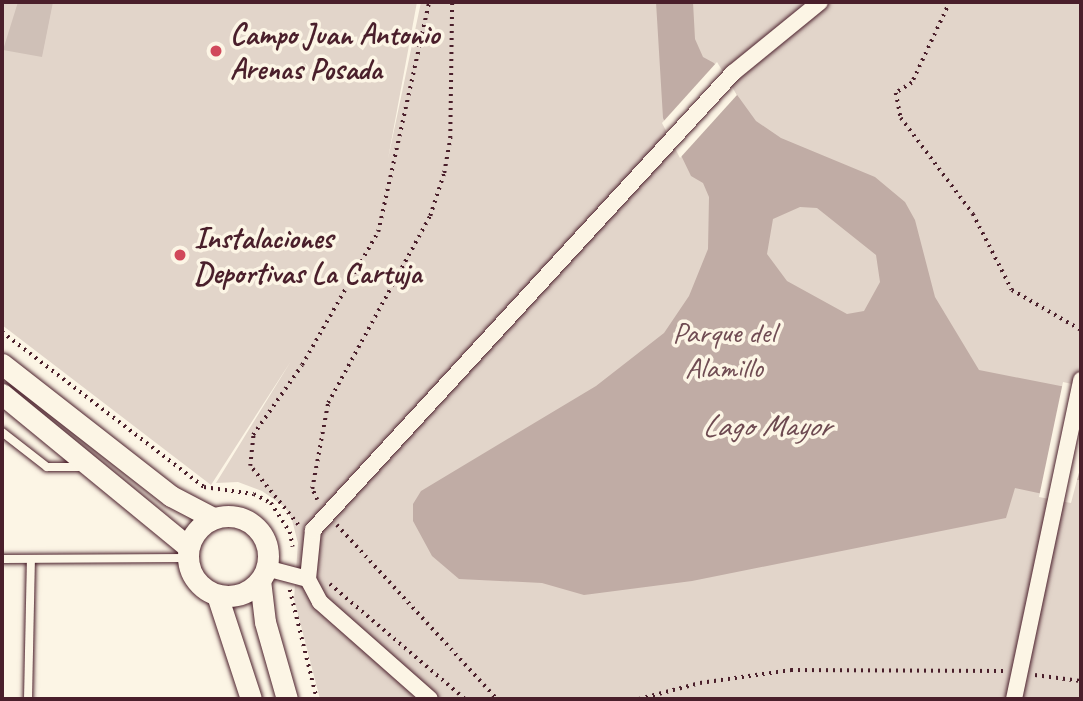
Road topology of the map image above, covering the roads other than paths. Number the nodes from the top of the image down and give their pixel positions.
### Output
1 (821, 2) edge
2 (2, 364) edge
3 (1081, 381) edge
4 (2, 394) edge
5 (2, 432) edge
6 (102, 471) junction
7 (213, 518) junction
8 (188, 553) junction
9 (2, 559) edge
10 (31, 560) junction
11 (263, 574) junction
12 (315, 578) junction
13 (217, 595) junction
14 (28, 699) edge
15 (251, 699) edge
16 (287, 699) edge
17 (430, 699) edge
18 (1014, 699) edge

1 - 12 street
2 - 7 street
3 - 18 street
4 - 6 street
5 - 6 lane
6 - 8 street
7 - 8 street
7 - 11 street
8 - 10 lane
8 - 13 street
9 - 10 lane
10 - 14 lane
11 - 12 street
11 - 13 street
11 - 16 street
12 - 17 street
13 - 15 street

